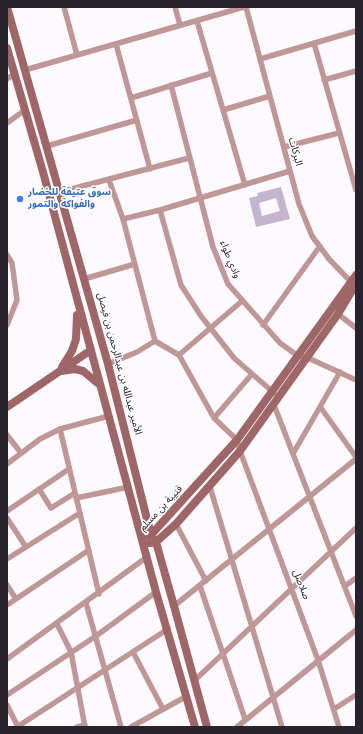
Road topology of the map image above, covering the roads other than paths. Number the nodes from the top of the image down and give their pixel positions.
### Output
1 (7, 7) edge
2 (64, 7) edge
3 (175, 7) edge
4 (245, 7) edge
5 (197, 21) junction
6 (180, 25) junction
7 (356, 31) edge
8 (314, 43) junction
9 (116, 44) junction
10 (7, 48) edge
11 (77, 55) junction
12 (260, 59) junction
13 (25, 70) junction
14 (356, 72) edge
15 (14, 74) junction
16 (212, 74) junction
17 (7, 80) edge
18 (324, 80) junction
19 (171, 86) junction
20 (270, 96) junction
21 (131, 98) junction
22 (25, 110) junction
23 (223, 110) junction
24 (137, 120) junction
25 (7, 123) edge
26 (339, 133) junction
27 (47, 146) junction
28 (284, 147) junction
29 (190, 158) junction
30 (150, 169) junction
31 (290, 171) junction
32 (109, 180) junction
33 (246, 185) junction
34 (356, 190) edge
35 (60, 192) junction
36 (201, 197) junction
37 (160, 210) junction
38 (123, 219) junction
39 (320, 246) junction
40 (7, 255) edge
41 (135, 264) junction
42 (84, 280) junction
43 (355, 282) edge
44 (77, 301) junction
45 (242, 302) junction
46 (338, 314) junction
47 (7, 325) edge
48 (264, 325) junction
49 (210, 328) junction
50 (356, 328) edge
51 (155, 341) junction
52 (90, 350) junction
53 (179, 355) junction
54 (302, 357) junction
55 (108, 364) junction
56 (59, 372) junction
57 (340, 372) junction
58 (252, 374) junction
59 (356, 380) edge
60 (100, 386) junction
61 (272, 391) junction
62 (278, 397) junction
63 (9, 405) edge
64 (274, 405) junction
65 (321, 408) junction
66 (109, 416) junction
67 (214, 418) junction
68 (60, 430) junction
69 (7, 435) edge
70 (237, 440) junction
71 (240, 451) junction
72 (294, 452) junction
73 (21, 453) junction
74 (356, 458) edge
75 (7, 464) edge
76 (69, 469) junction
77 (128, 487) junction
78 (210, 487) junction
79 (39, 489) junction
80 (76, 495) junction
81 (311, 496) junction
82 (7, 511) edge
83 (80, 513) junction
84 (7, 518) edge
85 (176, 524) junction
86 (356, 528) edge
87 (269, 530) junction
88 (154, 539) junction
89 (144, 544) junction
90 (26, 547) junction
91 (89, 550) junction
92 (332, 551) junction
93 (147, 557) junction
94 (7, 559) edge
95 (232, 560) junction
96 (356, 578) edge
97 (206, 581) junction
98 (7, 584) edge
99 (200, 586) junction
100 (345, 586) junction
101 (292, 589) junction
102 (156, 592) junction
103 (99, 594) junction
104 (16, 599) junction
105 (86, 603) junction
106 (7, 605) edge
107 (174, 606) junction
108 (356, 616) edge
109 (57, 624) junction
110 (252, 626) junction
111 (168, 629) junction
112 (356, 630) edge
113 (96, 636) junction
114 (71, 652) junction
115 (133, 652) junction
116 (223, 653) junction
117 (7, 659) edge
118 (318, 660) junction
119 (105, 670) junction
120 (195, 680) junction
121 (78, 688) junction
122 (7, 695) edge
123 (356, 695) edge
124 (187, 696) junction
125 (272, 697) junction
126 (7, 705) edge
127 (163, 709) junction
128 (334, 709) junction
129 (245, 719) junction
130 (85, 726) edge
131 (17, 727) edge
132 (77, 727) edge
133 (121, 727) edge
134 (131, 727) edge
135 (195, 727) edge
136 (207, 727) edge
137 (237, 727) edge
138 (282, 727) edge
139 (339, 727) edge

1 - 13 main road, الأمير عبدالله بن عبدالرحمن بن فيصل
2 - 11 street
3 - 6 street
4 - 5 street
4 - 12 street, البركات
5 - 6 street
5 - 16 street
6 - 9 street
7 - 8 street
8 - 12 street
8 - 18 street
9 - 11 street
9 - 21 street
10 - 15 main road
11 - 13 street
12 - 20 street, البركات
13 - 27 main road, الأمير عبدالله بن عبدالرحمن بن فيصل
14 - 18 street
15 - 17 street
15 - 22 main road
16 - 19 street
16 - 23 street
18 - 26 street
19 - 21 street
19 - 29 street, وادي طواء
20 - 23 street
20 - 28 street, البركات
21 - 24 street
22 - 25 street
22 - 44 main road
23 - 33 street
24 - 27 street
24 - 30 street
26 - 28 street
26 - 34 street
27 - 35 main road, الأمير عبدالله بن عبدالرحمن بن فيصل
28 - 31 street, البركات
29 - 30 street
29 - 36 street, وادي طواء
30 - 32 street
31 - 33 street
31 - 39 street, البركات
32 - 35 street
32 - 38 street
33 - 36 street
35 - 42 main road, الأمير عبدالله بن عبدالرحمن بن فيصل
36 - 37 street
36 - 45 street, وادي طواء
37 - 38 street
37 - 49 street
38 - 41 street
39 - 43 street, البركات
39 - 48 street
40 - 47 street
41 - 42 street
41 - 51 street
42 - 55 main road, الأمير عبدالله بن عبدالرحمن بن فيصل
43 - 46 main road, قتيبة بن مسلم
43 - 54 main road, قتيبة بن مسلم
44 - 52 main road
44 - 56 main road
45 - 48 street, وادي طواء
45 - 49 street
46 - 50 street
46 - 54 main road, قتيبة بن مسلم
48 - 54 street, وادي طواء
49 - 53 street
49 - 58 street
51 - 53 street
51 - 55 street
52 - 56 main road
52 - 60 main road
53 - 67 street
54 - 57 street, وادي طواء
54 - 61 main road, قتيبة بن مسلم
54 - 62 main road, قتيبة بن مسلم
55 - 88 main road, الأمير عبدالله بن عبدالرحمن بن فيصل
56 - 60 main road
56 - 63 main road
57 - 59 street, وادي طواء
57 - 65 street
58 - 61 street
58 - 67 street
60 - 66 main road
61 - 62 street
61 - 70 main road, قتيبة بن مسلم
62 - 64 main road, قتيبة بن مسلم
64 - 71 main road, قتيبة بن مسلم
64 - 72 street
65 - 72 street
65 - 74 street
66 - 68 street
66 - 77 main road
67 - 70 street
68 - 73 street
68 - 76 street
69 - 73 street
70 - 71 street, صلاصل
70 - 88 main road, قتيبة بن مسلم
71 - 78 main road, قتيبة بن مسلم
71 - 87 street, صلاصل
72 - 81 street
73 - 75 street
74 - 81 street
76 - 79 street
76 - 80 street
77 - 80 street
77 - 89 main road
78 - 85 main road, قتيبة بن مسلم
78 - 95 street
79 - 80 street
79 - 82 street
80 - 83 street
81 - 87 street
81 - 92 street
83 - 90 street
83 - 91 street
84 - 90 street
85 - 88 main road, قتيبة بن مسلم
85 - 97 street
86 - 92 street
87 - 95 street
87 - 101 street, صلاصل
88 - 89 main road, قتيبة بن مسلم
88 - 107 main road, الأمير عبدالله بن عبدالرحمن بن فيصل
89 - 93 main road
90 - 94 street
91 - 103 street
91 - 104 street
92 - 100 street
92 - 101 street
93 - 102 main road
93 - 103 street
95 - 97 street
95 - 110 street
96 - 100 street
97 - 99 street
98 - 104 street
99 - 107 street
99 - 116 street
100 - 108 street
101 - 110 street
101 - 118 street, صلاصل
102 - 111 main road
102 - 113 street
103 - 105 street
104 - 106 street
105 - 109 street
105 - 113 street
107 - 120 main road, الأمير عبدالله بن عبدالرحمن بن فيصل
109 - 114 street
109 - 117 street
110 - 116 street
110 - 125 street
111 - 115 street
111 - 124 main road
112 - 118 street
113 - 114 street
113 - 119 street
114 - 121 street
114 - 122 street
115 - 119 street
115 - 127 street
116 - 120 street
116 - 129 street
118 - 125 street
118 - 128 street, صلاصل
119 - 121 street
119 - 133 street
120 - 136 main road, الأمير عبدالله بن عبدالرحمن بن فيصل
121 - 130 street
121 - 131 street
123 - 128 street
124 - 127 street
124 - 135 main road
125 - 129 street
125 - 138 street
126 - 131 street
127 - 134 street
128 - 139 street, صلاصل
129 - 137 street
130 - 132 street

